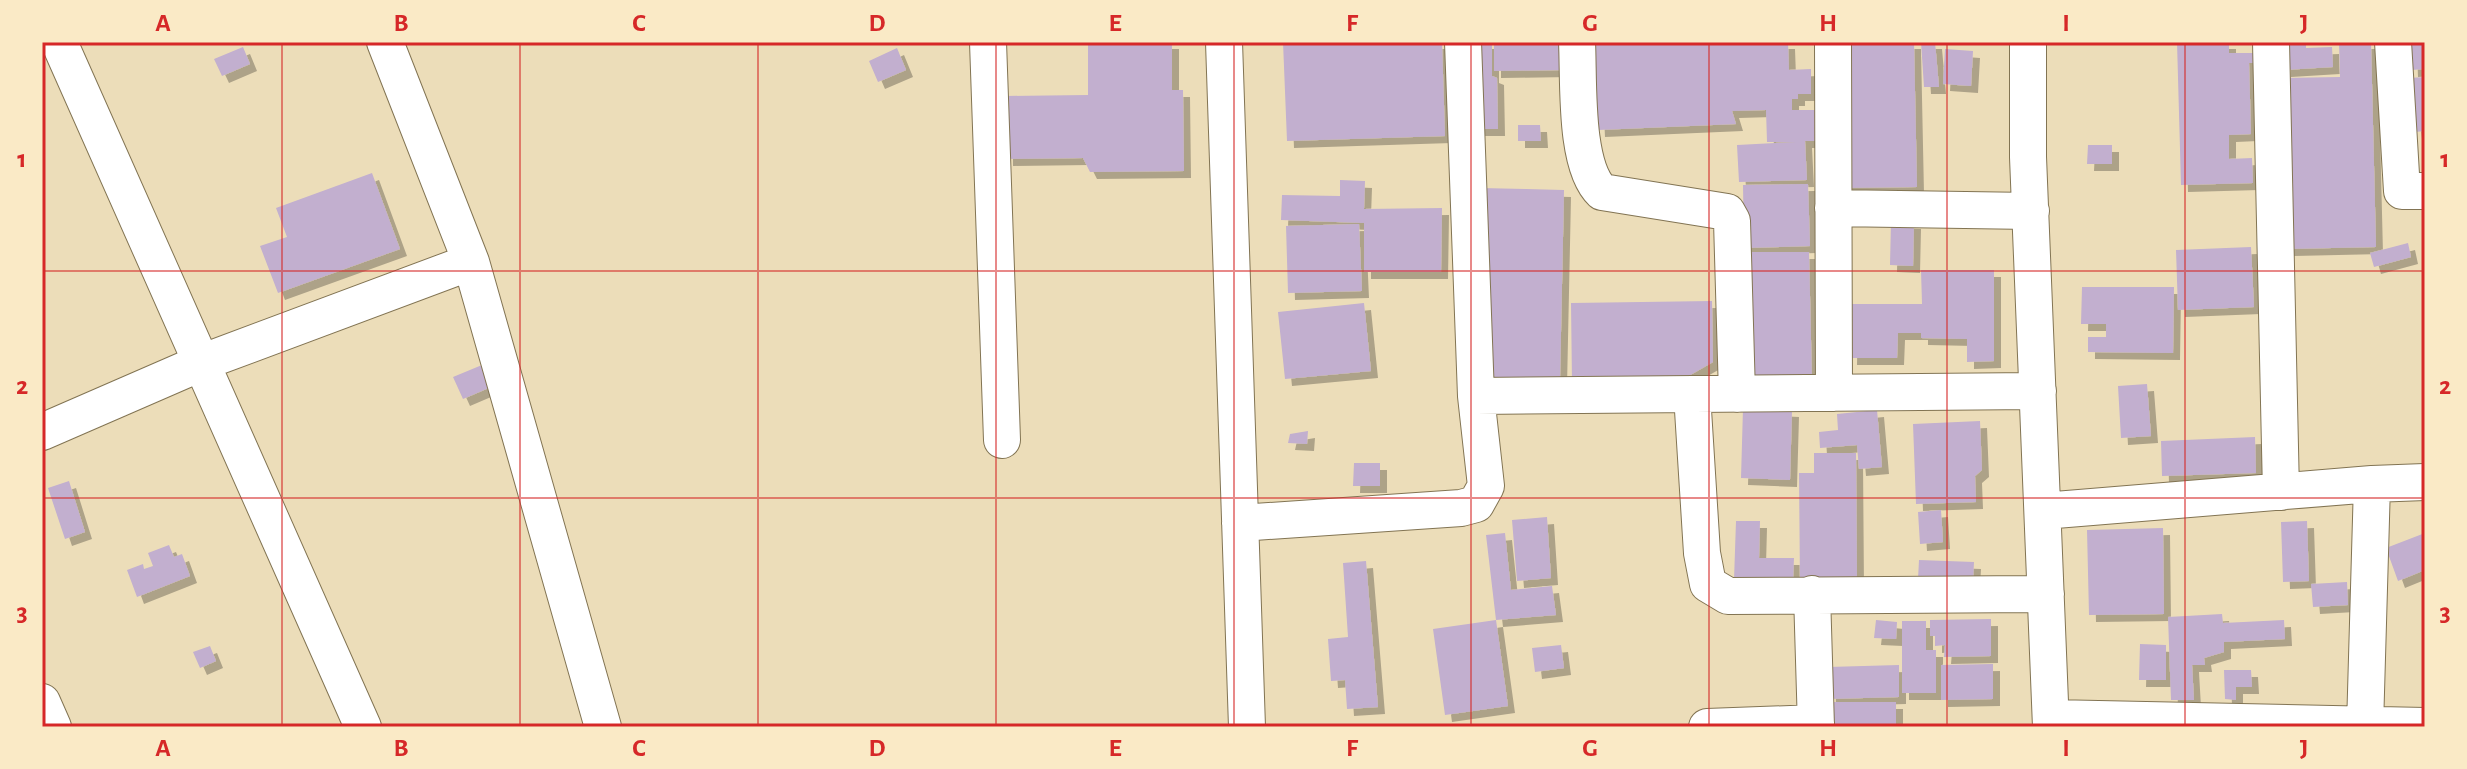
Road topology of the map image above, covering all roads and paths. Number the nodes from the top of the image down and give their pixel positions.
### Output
1 (59, 42) edge
2 (385, 42) edge
3 (988, 42) edge
4 (1224, 42) edge
5 (1463, 42) edge
6 (1577, 42) edge
7 (1833, 42) edge
8 (2028, 42) edge
9 (2271, 42) edge
10 (2393, 42) edge
11 (2425, 191) edge
12 (1833, 208) junction
13 (2031, 211) junction
14 (471, 262) junction
15 (203, 362) junction
16 (2038, 391) junction
17 (1834, 393) junction
18 (1692, 394) junction
19 (1737, 394) junction
20 (1476, 396) junction
21 (42, 432) edge
22 (1002, 440) dead end
23 (2425, 482) edge
24 (2372, 484) junction
25 (2281, 492) junction
26 (2043, 511) junction
27 (1240, 523) junction
28 (1812, 594) junction
29 (2046, 594) junction
30 (42, 702) edge
31 (2051, 723) edge
32 (1816, 725) edge
33 (2260, 726) edge
34 (2365, 726) edge
35 (2425, 726) edge
36 (53, 727) edge
37 (363, 727) edge
38 (603, 727) edge
39 (1247, 727) edge
40 (1707, 727) edge

1 - 15 street
2 - 14 street
3 - 22 street
4 - 27 street
5 - 20 street
6 - 19 street
7 - 12 street
8 - 13 street
9 - 25 street
10 - 11 street
12 - 13 street
12 - 17 street
13 - 16 street
14 - 15 street
14 - 38 street
15 - 21 street
15 - 37 street
16 - 17 street
16 - 26 street
17 - 19 street
18 - 19 street
18 - 20 street
18 - 28 street
20 - 27 street
23 - 24 street
24 - 25 street
24 - 34 street
25 - 26 street
26 - 29 street
27 - 39 street
28 - 29 street
28 - 32 street
29 - 31 street
30 - 36 street
31 - 33 street
32 - 40 street
33 - 34 street
34 - 35 street

